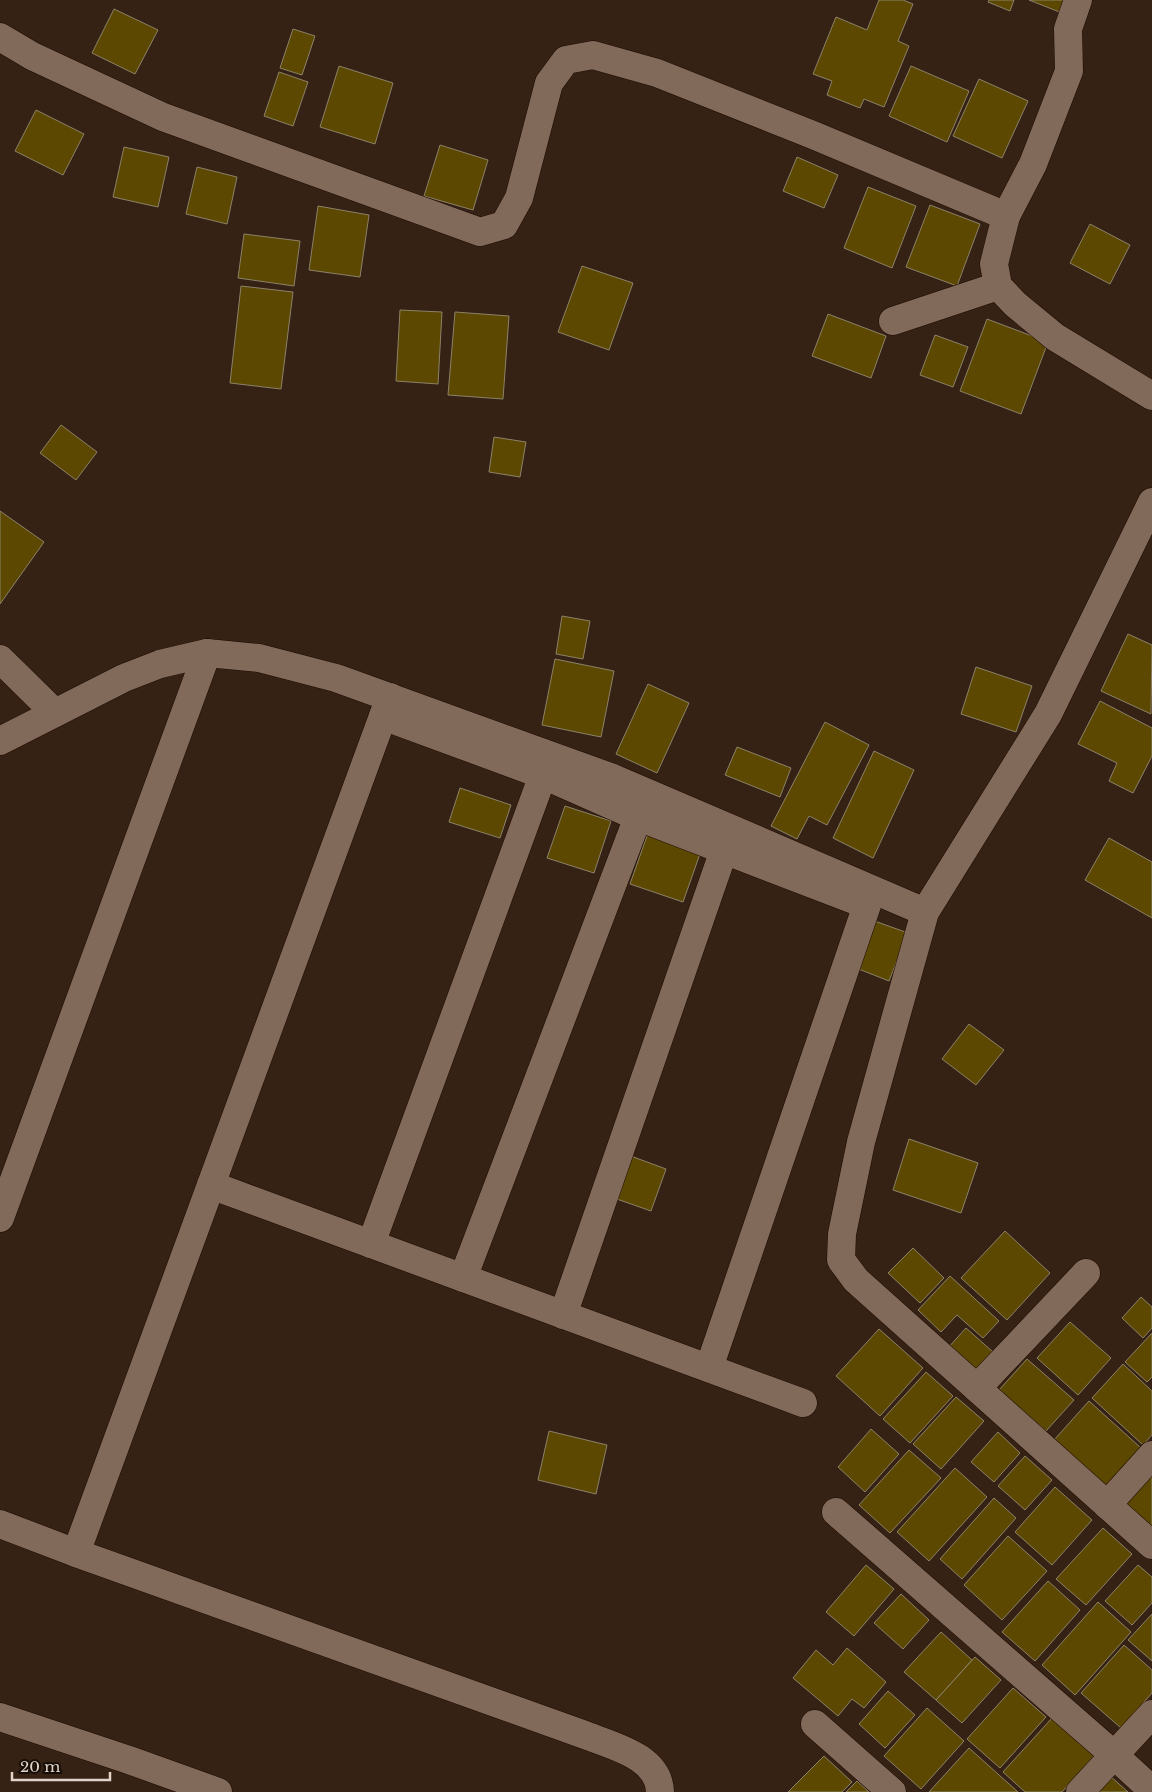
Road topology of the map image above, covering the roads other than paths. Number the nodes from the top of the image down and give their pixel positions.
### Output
1 (1078, 0) edge
2 (0, 37) edge
3 (1006, 216) junction
4 (998, 286) junction
5 (893, 321) dead end
6 (1152, 396) edge
7 (1152, 502) edge
8 (207, 653) junction
9 (0, 659) edge
10 (386, 707) junction
11 (55, 713) junction
12 (0, 741) edge
13 (543, 775) junction
14 (638, 817) junction
15 (724, 850) junction
16 (925, 912) junction
17 (211, 1186) junction
18 (0, 1218) edge
19 (371, 1244) junction
20 (1086, 1273) dead end
21 (463, 1278) junction
22 (563, 1315) junction
23 (709, 1368) junction
24 (977, 1388) junction
25 (804, 1403) dead end
26 (1152, 1455) edge
27 (1107, 1505) junction
28 (836, 1512) dead end
29 (0, 1524) edge
30 (1152, 1545) edge
31 (76, 1553) junction
32 (1152, 1714) edge
33 (0, 1717) edge
34 (815, 1724) dead end
35 (1114, 1755) junction
36 (1152, 1790) edge
37 (218, 1792) edge
38 (660, 1792) edge
39 (892, 1792) edge
40 (1080, 1792) edge

1 - 3 street
2 - 3 street
3 - 4 street
4 - 5 street
4 - 6 street
7 - 16 street
8 - 10 street
8 - 11 street
8 - 18 street
9 - 11 street
10 - 13 street
10 - 16 street
10 - 17 street
11 - 12 street
13 - 14 street
13 - 19 street
14 - 15 street
14 - 21 street
15 - 22 street
15 - 23 street
16 - 24 street
17 - 19 street
17 - 31 street
19 - 21 street
20 - 24 street
21 - 22 street
22 - 23 street
23 - 25 street
24 - 27 street
26 - 27 street
27 - 30 street
28 - 35 street
29 - 31 street
31 - 38 street
32 - 35 street
33 - 37 street
34 - 39 street
35 - 36 street
35 - 40 street

